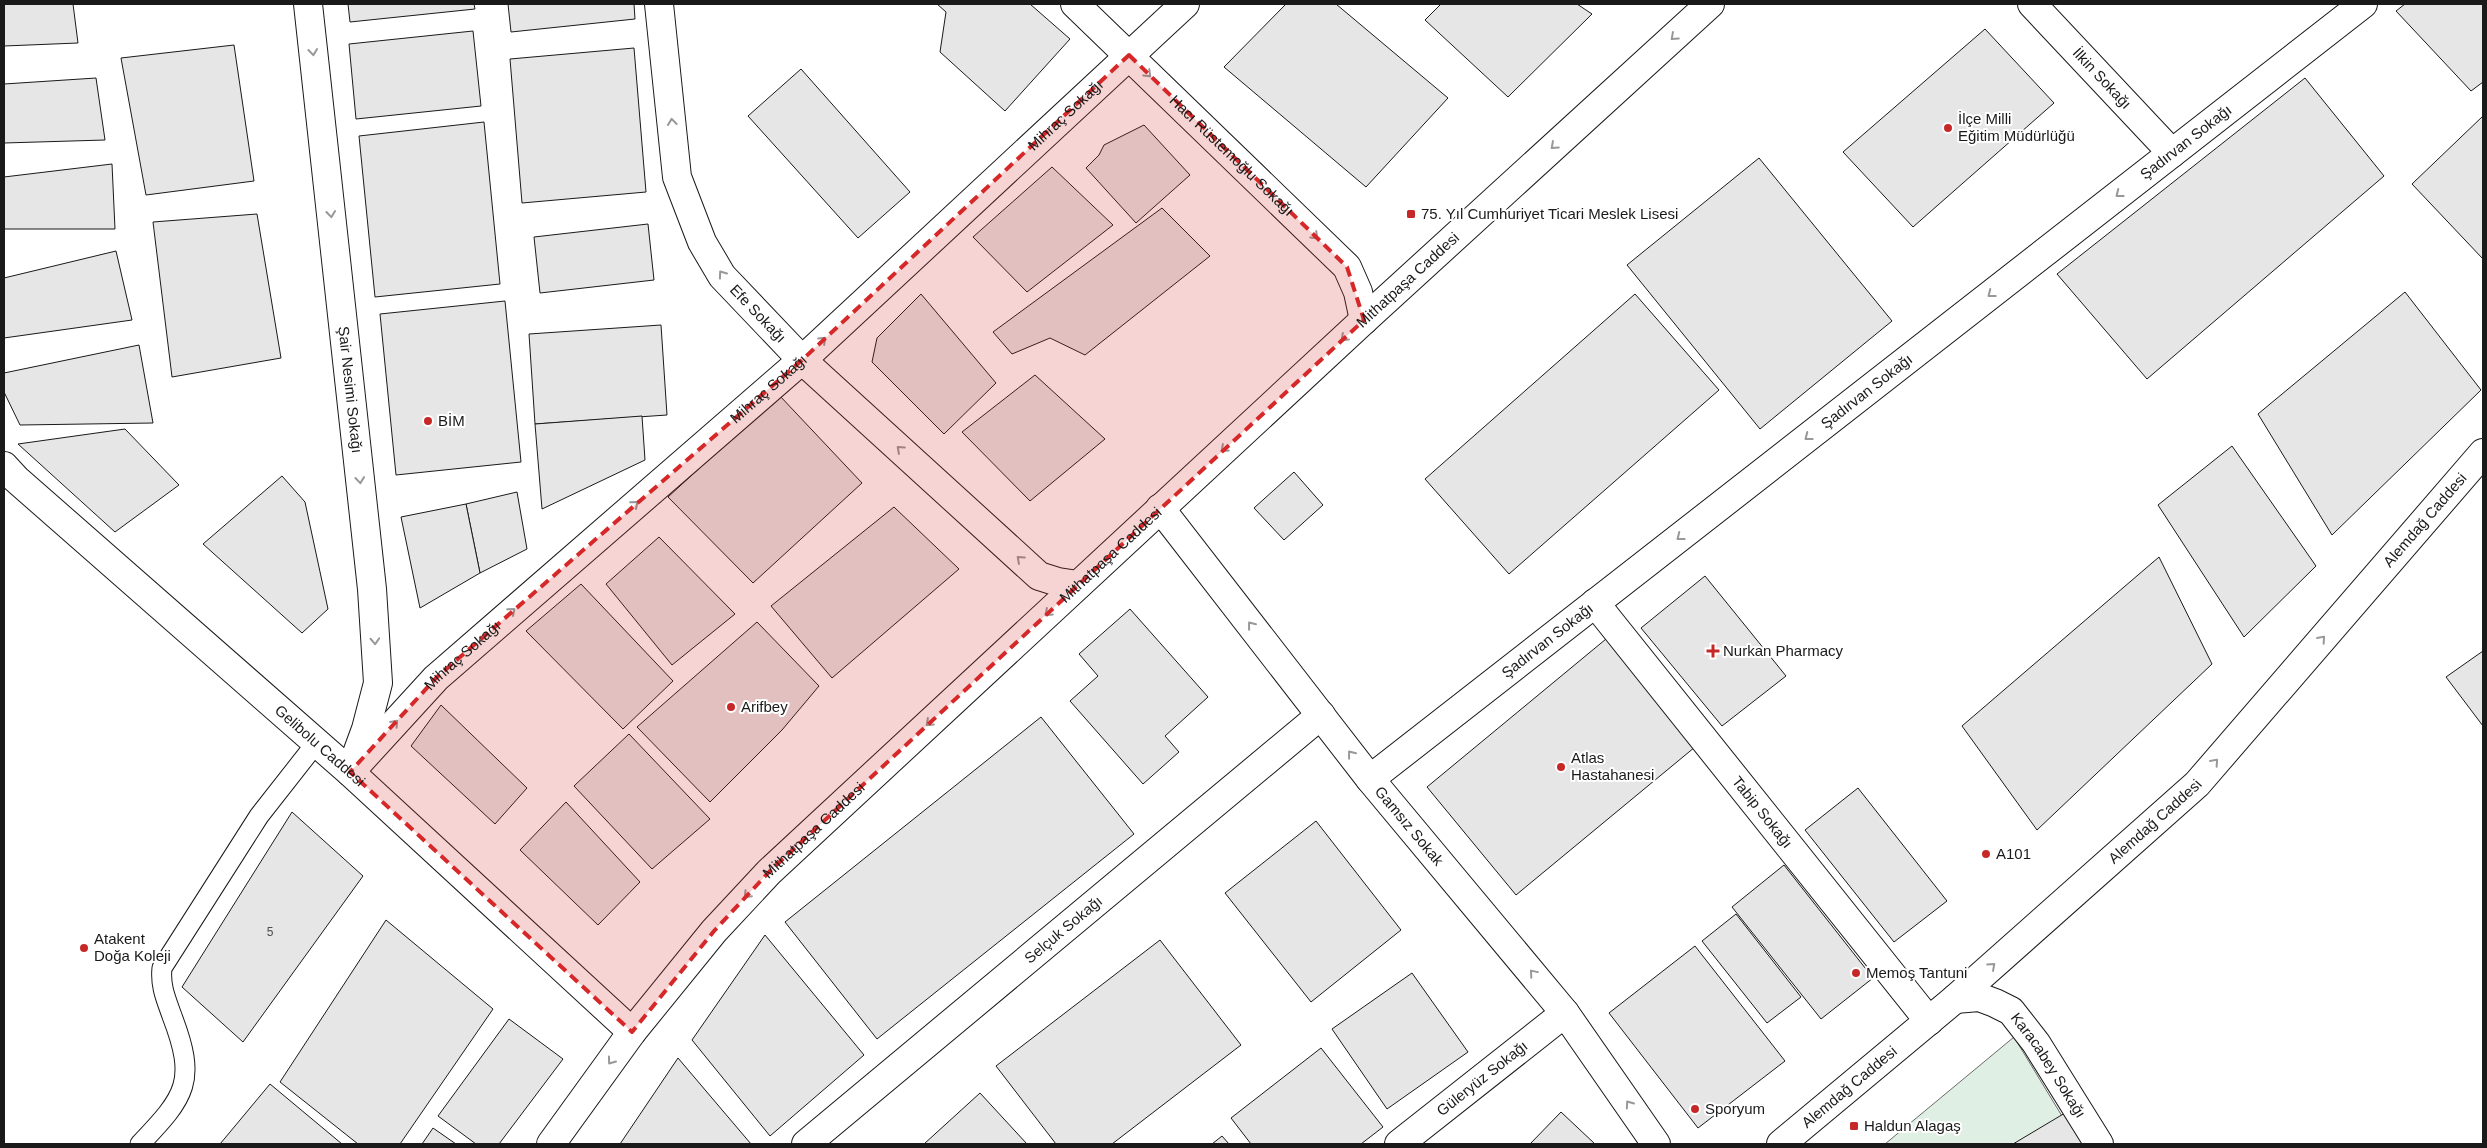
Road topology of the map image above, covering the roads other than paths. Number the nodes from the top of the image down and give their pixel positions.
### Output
1 (308, 4) edge
2 (659, 4) edge
3 (1075, 4) edge
4 (1185, 4) edge
5 (1710, 4) edge
6 (2032, 4) edge
7 (2363, 4) edge
8 (1129, 55) junction
9 (2172, 153) junction
10 (1364, 320) junction
11 (802, 360) junction
12 (2483, 453) edge
13 (4, 466) edge
14 (1160, 508) junction
15 (1078, 585) junction
16 (1595, 603) junction
17 (1321, 715) junction
18 (317, 742) junction
19 (350, 772) junction
20 (1370, 779) junction
21 (1956, 999) junction
22 (1565, 1012) junction
23 (1929, 1021) junction
24 (632, 1032) junction
25 (140, 1144) edge
26 (551, 1144) edge
27 (806, 1144) edge
28 (1399, 1144) edge
29 (1656, 1144) edge
30 (1781, 1144) edge
31 (2099, 1144) edge

1 -> 19 street, Şair Nesimi Sokağı
11 -> 2 street, Efe Sokağı
3 - 8 street, Hacı Rüstemoğlu Sokağı
4 - 8 street, Mihraç Sokağı
5 -> 10 street, Mithatpaşa Caddesi
6 - 9 street, İlkin Sokağı
7 - 9 street, Şadırvan Sokağı
8 -> 10 street, Hacı Rüstemoğlu Sokağı
11 -> 8 street, Mihraç Sokağı
9 -> 16 street, Şadırvan Sokağı
10 -> 14 street, Mithatpaşa Caddesi
15 -> 11 street, Efe Sokağı
19 -> 11 street, Mihraç Sokağı
21 -> 12 street, Alemdağ Caddesi
13 - 18 street, Gelibolu Caddesi
14 - 15 street, Mithatpaşa Caddesi
17 -> 14 street, Gamsız Sokak
15 -> 24 street, Mithatpaşa Caddesi
16 - 20 street, Şadırvan Sokağı
16 - 23 street, Tabip Sokağı
20 -> 17 street, Gamsız Sokak
17 - 27 street, Selçuk Sokağı
18 - 19 street, Gelibolu Caddesi
18 - 25 lane
19 - 24 street, Gelibolu Caddesi
22 -> 20 street, Gamsız Sokak
21 - 23 street, Alemdağ Caddesi
21 - 31 street, Karacabey Sokağı
22 - 28 street, Güleryüz Sokağı
29 -> 22 street, Gamsız Sokak
23 - 30 street, Alemdağ Caddesi
24 -> 26 street, Mithatpaşa Caddesi

